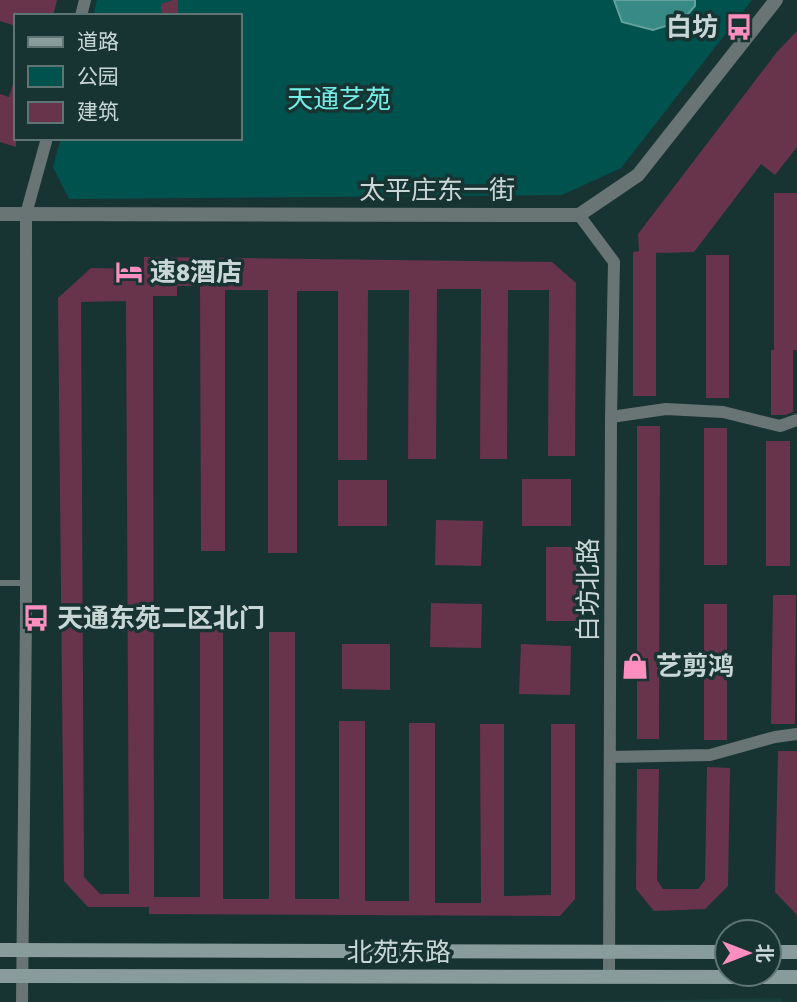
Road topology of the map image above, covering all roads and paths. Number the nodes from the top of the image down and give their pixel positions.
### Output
1 (776, 0) edge
2 (46, 140) edge
3 (0, 214) edge
4 (26, 214) junction
5 (579, 215) junction
6 (611, 417) junction
7 (797, 420) edge
8 (0, 583) edge
9 (26, 583) junction
10 (797, 734) edge
11 (610, 757) junction
12 (0, 950) edge
13 (23, 950) junction
14 (609, 952) junction
15 (713, 952) edge
16 (0, 976) edge
17 (23, 976) junction
18 (609, 977) junction
19 (797, 977) edge
20 (22, 1002) edge

1 - 5 street
2 - 4 street
3 - 4 street, 太平庄东一街
4 - 5 street, 太平庄东一街
4 - 9 street
5 - 6 street, 白坊北路
6 - 7 street
6 - 11 street, 白坊北路
8 - 9 lane
9 - 13 street
10 - 11 street
11 - 14 street, 白坊北路
12 - 13 main road, 北苑东路
13 - 14 main road, 北苑东路
13 - 17 street
14 - 15 main road, 北苑东路
14 - 18 street, 白坊北路
16 - 17 main road, 北苑东路
17 - 18 main road, 北苑东路
17 - 20 street
18 - 19 main road, 北苑东路

